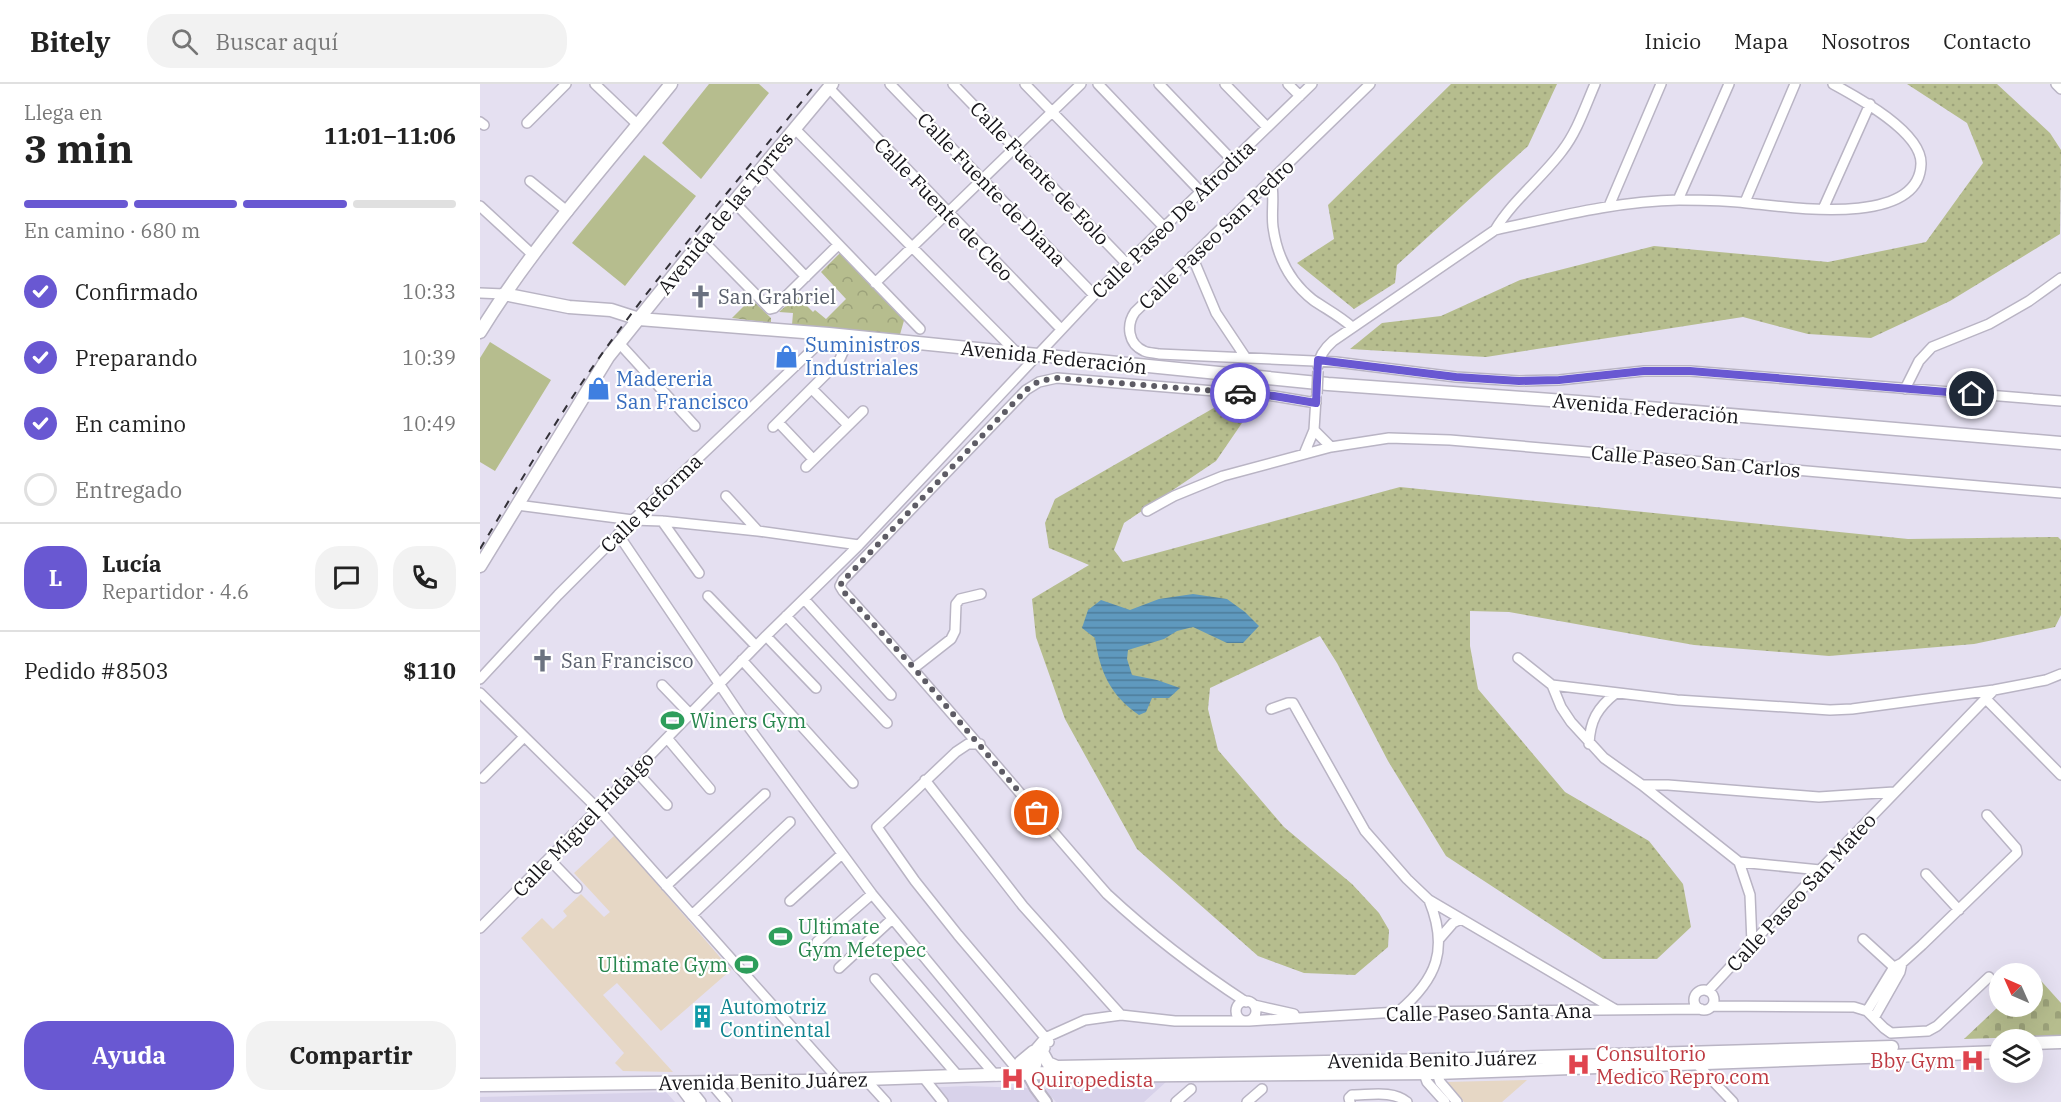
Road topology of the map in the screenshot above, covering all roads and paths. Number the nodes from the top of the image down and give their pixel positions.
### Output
1 (566, 84) edge
2 (595, 84) edge
3 (672, 84) edge
4 (890, 84) edge
5 (953, 84) edge
6 (1025, 84) edge
7 (1081, 84) edge
8 (1098, 84) edge
9 (1159, 84) edge
10 (1224, 84) edge
11 (1288, 84) edge
12 (1312, 84) edge
13 (1370, 84) edge
14 (1595, 84) edge
15 (1661, 84) edge
16 (1729, 84) edge
17 (1795, 84) edge
18 (1833, 84) edge
19 (2056, 84) edge
20 (830, 86) edge
21 (2061, 89) edge
22 (1300, 96) junction
23 (1870, 104) junction
24 (1052, 112) junction
25 (527, 123) dead end
26 (638, 125) junction
27 (1267, 127) junction
28 (795, 129) junction
29 (1016, 147) junction
30 (1233, 161) junction
31 (764, 167) junction
32 (982, 180) junction
33 (1271, 180) junction
34 (530, 182) dead end
35 (1202, 192) junction
36 (1678, 200) junction
37 (734, 202) junction
38 (1745, 202) junction
39 (480, 206) edge
40 (1609, 206) junction
41 (1823, 209) junction
42 (568, 212) junction
43 (948, 213) junction
44 (1165, 228) junction
45 (1495, 230) junction
46 (702, 240) junction
47 (838, 245) junction
48 (912, 247) junction
49 (532, 255) junction
50 (1192, 256) junction
51 (1126, 262) junction
52 (807, 277) junction
53 (2061, 278) edge
54 (875, 283) junction
55 (480, 293) edge
56 (504, 294) junction
57 (1094, 295) junction
58 (639, 319) junction
59 (1352, 327) junction
60 (920, 329) dead end
61 (1061, 329) junction
62 (480, 332) edge
63 (829, 334) junction
64 (846, 336) junction
65 (619, 343) junction
66 (1018, 354) junction
67 (1036, 356) junction
68 (1246, 358) junction
69 (1318, 360) junction
70 (834, 367) junction
71 (841, 375) dead end
72 (812, 389) junction
73 (1905, 389) junction
74 (1316, 399) junction
75 (2061, 401) edge
76 (863, 411) dead end
77 (848, 425) junction
78 (695, 426) dead end
79 (1314, 430) junction
80 (2061, 443) edge
81 (1331, 447) junction
82 (1304, 453) junction
83 (813, 459) junction
84 (806, 466) dead end
85 (2061, 493) edge
86 (726, 496) dead end
87 (517, 505) junction
88 (1147, 511) dead end
89 (633, 520) junction
90 (662, 521) junction
91 (758, 531) junction
92 (618, 534) junction
93 (859, 545) junction
94 (480, 566) edge
95 (699, 573) dead end
96 (981, 594) dead end
97 (708, 596) dead end
98 (804, 599) junction
99 (786, 616) junction
100 (766, 636) junction
101 (756, 646) junction
102 (1518, 658) dead end
103 (742, 660) junction
104 (914, 668) junction
105 (2061, 674) edge
106 (480, 679) edge
107 (719, 684) junction
108 (662, 685) dead end
109 (1552, 685) junction
110 (816, 688) dead end
111 (1994, 690) junction
112 (480, 693) edge
113 (1616, 693) junction
114 (891, 695) dead end
115 (1986, 699) junction
116 (1271, 709) dead end
117 (690, 714) junction
118 (886, 723) dead end
119 (963, 724) junction
120 (524, 737) junction
121 (667, 738) junction
122 (980, 744) junction
123 (1589, 744) junction
124 (956, 752) junction
125 (636, 771) junction
126 (2061, 775) edge
127 (483, 778) dead end
128 (925, 780) junction
129 (853, 783) dead end
130 (1642, 785) junction
131 (710, 789) dead end
132 (1894, 792) junction
133 (765, 794) dead end
134 (668, 806) dead end
135 (598, 809) junction
136 (1987, 815) dead end
137 (790, 822) dead end
138 (842, 854) junction
139 (549, 859) junction
140 (1739, 862) junction
141 (1820, 870) junction
142 (1926, 874) dead end
143 (666, 886) junction
144 (576, 888) dead end
145 (872, 894) junction
146 (1429, 900) junction
147 (790, 901) dead end
148 (1959, 910) junction
149 (692, 915) junction
150 (1461, 919) junction
151 (891, 920) junction
152 (480, 928) edge
153 (1440, 938) junction
154 (1863, 939) dead end
155 (817, 942) dead end
156 (1752, 943) junction
157 (897, 961) dead end
158 (839, 968) dead end
159 (1899, 968) junction
160 (1989, 977) dead end
161 (874, 979) dead end
162 (1708, 992) junction
163 (1695, 999) junction
164 (1243, 1006) junction
165 (1712, 1006) junction
166 (1672, 1009) junction
167 (1616, 1010) junction
168 (1701, 1010) junction
169 (1398, 1012) junction
170 (1121, 1015) junction
171 (1870, 1015) junction
172 (1306, 1016) junction
173 (1206, 1021) junction
174 (1246, 1021) junction
175 (2061, 1042) edge
176 (2043, 1043) edge
177 (1044, 1044) junction
178 (1989, 1044) edge
179 (2061, 1050) edge
180 (2043, 1051) edge
181 (1989, 1052) edge
182 (1694, 1057) junction
183 (1436, 1060) junction
184 (1422, 1066) junction
185 (1031, 1073) junction
186 (1436, 1073) junction
187 (958, 1076) junction
188 (996, 1076) junction
189 (923, 1077) junction
190 (839, 1080) junction
191 (866, 1080) junction
192 (680, 1082) junction
193 (710, 1082) junction
194 (480, 1085) edge
195 (1191, 1089) dead end
196 (1262, 1089) dead end
197 (691, 1102) edge
198 (701, 1102) edge
199 (727, 1102) edge
200 (886, 1102) edge
201 (943, 1102) edge
202 (1046, 1102) edge
203 (1176, 1102) edge
204 (1247, 1102) edge
205 (1350, 1102) edge
206 (1407, 1102) edge
207 (1445, 1102) edge
208 (1457, 1102) edge
209 (1733, 1102) edge

1 - 25 street
2 - 26 street
3 - 26 main road
4 - 32 street, Calle Fuente de Diana
5 - 29 street, Calle Fuente de Eolo
6 - 24 street
7 - 24 street
8 - 35 street
9 - 30 street
10 - 27 street
11 - 22 street
12 - 22 street, Calle Paseo De Afrodita
13 - 33 street, Calle Paseo San Pedro
14 - 45 street
15 - 40 street
16 - 36 street
17 - 38 street
18 - 23 street
19 - 21 street
20 - 28 main road, Avenida de las Torres
20 - 43 street, Calle Fuente de Cleo
22 - 27 street, Calle Paseo De Afrodita
23 - 41 street
23 - 41 street
24 - 29 street
24 - 44 street
26 - 42 main road
27 - 30 street, Calle Paseo De Afrodita
28 - 31 main road, Avenida de las Torres
28 - 48 street
29 - 32 street
29 - 51 street, Calle Fuente de Eolo
30 - 35 street, Calle Paseo De Afrodita
31 - 37 main road, Avenida de las Torres
31 - 47 street
32 - 43 street
32 - 57 street, Calle Fuente de Diana
33 - 50 street, Calle Paseo San Pedro
33 - 59 street
34 - 42 street
35 - 44 street, Calle Paseo De Afrodita
36 - 38 street
36 - 40 street
37 - 46 main road, Avenida de las Torres
37 - 52 street
38 - 41 street
39 - 49 street
40 - 45 street
42 - 49 main road
43 - 48 street
43 - 61 street, Calle Fuente de Cleo
44 - 51 street, Calle Paseo De Afrodita
45 - 59 street
46 - 52 street
46 - 58 main road, Avenida de las Torres
47 - 52 street
47 - 54 street
48 - 54 street
48 - 66 street
49 - 56 main road
50 - 68 street
50 - 68 street, Calle Paseo San Pedro
51 - 57 street, Calle Paseo De Afrodita
53 - 73 street
54 - 60 street
55 - 56 street, Avenida Federación
56 - 58 main road, Avenida Federación
56 - 62 main road
57 - 61 street, Calle Paseo De Afrodita
58 - 63 main road, Avenida Federación
58 - 65 main road, Avenida de las Torres
59 - 69 street
61 - 67 street, Calle Paseo De Afrodita
63 - 64 main road, Avenida Federación
63 - 89 street, Calle Reforma
64 - 66 main road, Avenida Federación
64 - 70 street
65 - 78 street
65 - 87 main road, Avenida de las Torres
66 - 67 main road, Avenida Federación
67 - 80 main road, Avenida Federación
67 - 93 street, Calle Miguel Hidalgo
68 - 69 street, Calle Paseo San Pedro
69 - 73 street, Calle Paseo San Pedro
69 - 74 street, bridge
70 - 71 street
70 - 72 street
72 - 77 street
72 - 83 street
73 - 75 street, Calle Paseo San Pedro
74 - 79 street
74 - 104 street
76 - 77 street
77 - 83 street
79 - 81 street
79 - 82 street
81 - 82 street, Calle Paseo San Carlos
81 - 85 street, Calle Paseo San Carlos
82 - 88 street, Calle Paseo San Carlos
83 - 84 street
86 - 91 street
87 - 89 street
87 - 94 main road, Avenida de las Torres
89 - 90 street
89 - 92 street, Calle Reforma
90 - 91 street
90 - 95 street
91 - 93 street
92 - 106 street, Calle Reforma
92 - 107 street
93 - 98 street, Calle Miguel Hidalgo
96 - 104 street
97 - 101 street
98 - 99 street, Calle Miguel Hidalgo
98 - 114 street
99 - 100 street, Calle Miguel Hidalgo
99 - 118 street
100 - 101 street, Calle Miguel Hidalgo
100 - 110 street
101 - 103 street, Calle Miguel Hidalgo
102 - 109 street
103 - 107 street, Calle Miguel Hidalgo
103 - 129 street
104 - 119 street
105 - 111 street
107 - 117 street, Calle Miguel Hidalgo
107 - 138 street
108 - 117 street
109 - 113 street
109 - 123 street
111 - 113 street
111 - 115 street, Calle Paseo San Mateo
112 - 120 street
113 - 123 street
115 - 126 street
115 - 132 street, Calle Paseo San Mateo
116 - 146 street
117 - 121 street, Calle Miguel Hidalgo
119 - 122 street
119 - 124 street
120 - 127 street
120 - 135 street
121 - 125 street, Calle Miguel Hidalgo
121 - 131 street
122 - 124 street
122 - 164 street
123 - 130 street
124 - 128 street
125 - 134 street
125 - 135 street, Calle Miguel Hidalgo
128 - 170 street
128 - 177 street
130 - 132 street, Calle Paseo San Mateo
130 - 140 street
132 - 141 street, Calle Paseo San Mateo
133 - 143 street
135 - 139 street, Calle Miguel Hidalgo
135 - 143 street
136 - 148 street
137 - 149 street
138 - 145 street
138 - 147 street
139 - 144 street
139 - 152 street, Calle Miguel Hidalgo
140 - 141 street
140 - 156 street
141 - 156 street, Calle Paseo San Mateo
142 - 148 street
143 - 149 street
145 - 151 street
145 - 155 street
146 - 150 street
146 - 153 street
148 - 159 street
149 - 190 street
150 - 153 street
150 - 167 street
151 - 158 street
151 - 185 street
153 - 169 street
154 - 159 street
156 - 162 street, Calle Paseo San Mateo
157 - 188 street
159 - 171 street
160 - 171 street
161 - 187 street
162 - 163 street
162 - 165 street
163 - 166 street, Calle Paseo Santa Ana
163 - 168 street
164 - 172 street, Calle Paseo Santa Ana
164 - 173 street, Calle Paseo Santa Ana
164 - 174 street
164 - 174 street
165 - 168 street
165 - 171 street
166 - 167 street, Calle Paseo Santa Ana
166 - 168 street, Calle Paseo Santa Ana
167 - 169 street, Calle Paseo Santa Ana
169 - 172 street, Calle Paseo Santa Ana
170 - 173 street, Calle Paseo Santa Ana
170 - 177 street, Calle Paseo Santa Ana
172 - 174 street, Calle Paseo Santa Ana
173 - 174 street, Calle Paseo Santa Ana
175 - 176 main road
177 - 185 main road
177 - 185 street
177 - 185 main road
178 - 182 main road, Avenida Benito Juárez
179 - 180 main road
181 - 182 main road, Avenida Benito Juárez
182 - 183 main road, Avenida Benito Juárez
182 - 186 main road, Avenida Benito Juárez
182 - 209 street
183 - 184 main road, Avenida Benito Juárez
183 - 186 street
184 - 185 main road, Avenida Benito Juárez
184 - 186 main road, Avenida Benito Juárez
184 - 207 street
185 - 188 main road, Avenida Benito Juárez
185 - 202 street
186 - 208 street
187 - 188 main road, Avenida Benito Juárez
187 - 189 main road, Avenida Benito Juárez
189 - 191 main road, Avenida Benito Juárez
189 - 201 street
190 - 191 main road, Avenida Benito Juárez
190 - 193 main road, Avenida Benito Juárez
191 - 200 street
192 - 193 main road, Avenida Benito Juárez
192 - 194 main road, Avenida Benito Juárez
192 - 197 street
192 - 198 street
193 - 199 street
195 - 203 street
196 - 204 street
205 - 206 street

